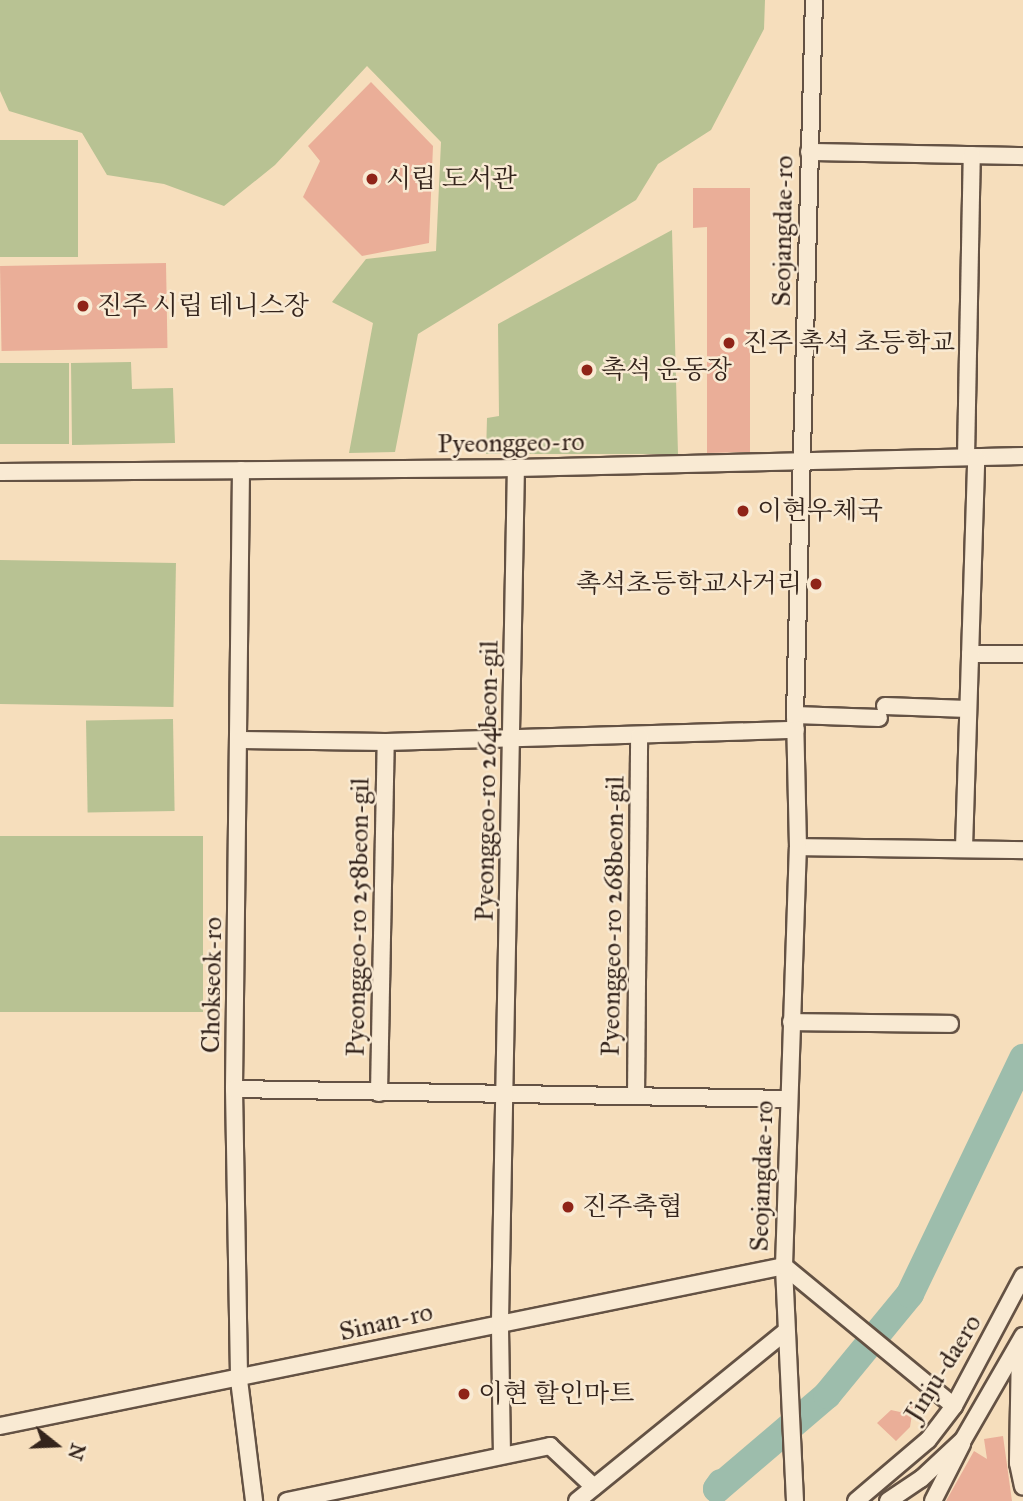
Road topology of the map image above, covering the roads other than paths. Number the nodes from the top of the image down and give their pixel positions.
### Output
1 (814, 0) edge
2 (809, 152) junction
3 (972, 155) junction
4 (1023, 156) edge
5 (1023, 456) edge
6 (971, 457) junction
7 (803, 459) junction
8 (516, 468) junction
9 (241, 470) junction
10 (0, 472) edge
11 (970, 654) junction
12 (1023, 654) edge
13 (968, 709) junction
14 (796, 722) junction
15 (639, 736) junction
16 (513, 737) junction
17 (241, 740) junction
18 (386, 742) junction
19 (797, 847) junction
20 (964, 848) junction
21 (1023, 850) edge
22 (791, 1022) junction
23 (950, 1024) dead end
24 (234, 1089) junction
25 (379, 1093) junction
26 (505, 1095) junction
27 (636, 1096) junction
28 (789, 1100) junction
29 (784, 1266) junction
30 (1023, 1276) edge
31 (500, 1321) junction
32 (786, 1332) junction
33 (1021, 1340) edge
34 (239, 1380) junction
35 (954, 1406) junction
36 (0, 1426) edge
37 (963, 1440) junction
38 (502, 1455) junction
39 (1023, 1486) edge
40 (594, 1487) junction
41 (794, 1495) edge
42 (254, 1501) edge
43 (287, 1501) edge
44 (577, 1501) edge
45 (856, 1501) edge
46 (888, 1501) edge
47 (933, 1501) edge

1 - 2 street, Seojangdae-ro
2 - 3 street
2 - 7 street, Seojangdae-ro
3 - 4 street
3 - 6 street
5 - 6 street, Pyeonggeo-ro
6 - 7 street, Pyeonggeo-ro
6 - 11 street
7 - 8 street, Pyeonggeo-ro
7 - 14 street, Seojangdae-ro
8 - 9 street, Pyeonggeo-ro
8 - 16 street, Pyeonggeo-ro 264beon-gil
9 - 10 street, Pyeonggeo-ro
9 - 17 street, Chokseok-ro
11 - 12 street
11 - 13 street
13 - 14 street
13 - 20 street
14 - 15 street
14 - 19 street, Seojangdae-ro
15 - 16 street
15 - 27 street, Pyeonggeo-ro 268beon-gil
16 - 18 street
16 - 26 street, Pyeonggeo-ro 264beon-gil
17 - 18 street
17 - 24 street, Chokseok-ro
18 - 25 street, Pyeonggeo-ro 258beon-gil
19 - 20 street
19 - 22 street, Seojangdae-ro
20 - 21 street
22 - 23 street
22 - 28 street, Seojangdae-ro
24 - 25 street
24 - 34 street, Chokseok-ro
25 - 26 street
26 - 27 street
26 - 31 street, Pyeonggeo-ro 264beon-gil
27 - 28 street
28 - 29 street, Seojangdae-ro
29 - 31 street, Sinan-ro
29 - 32 street, Seojangdae-ro
29 - 35 street
30 - 35 street, Jinju-daero
31 - 34 street, Sinan-ro
31 - 38 street, Pyeonggeo-ro 264beon-gil
32 - 40 street
32 - 41 street, Seojangdae-ro
33 - 37 street, Jinju-daero
33 - 39 street
34 - 36 street, Sinan-ro
34 - 42 street, Chokseok-ro
35 - 45 street, Jinju-daero
37 - 46 street, Jinju-daero
37 - 47 street
38 - 40 street
38 - 43 street
40 - 44 street

